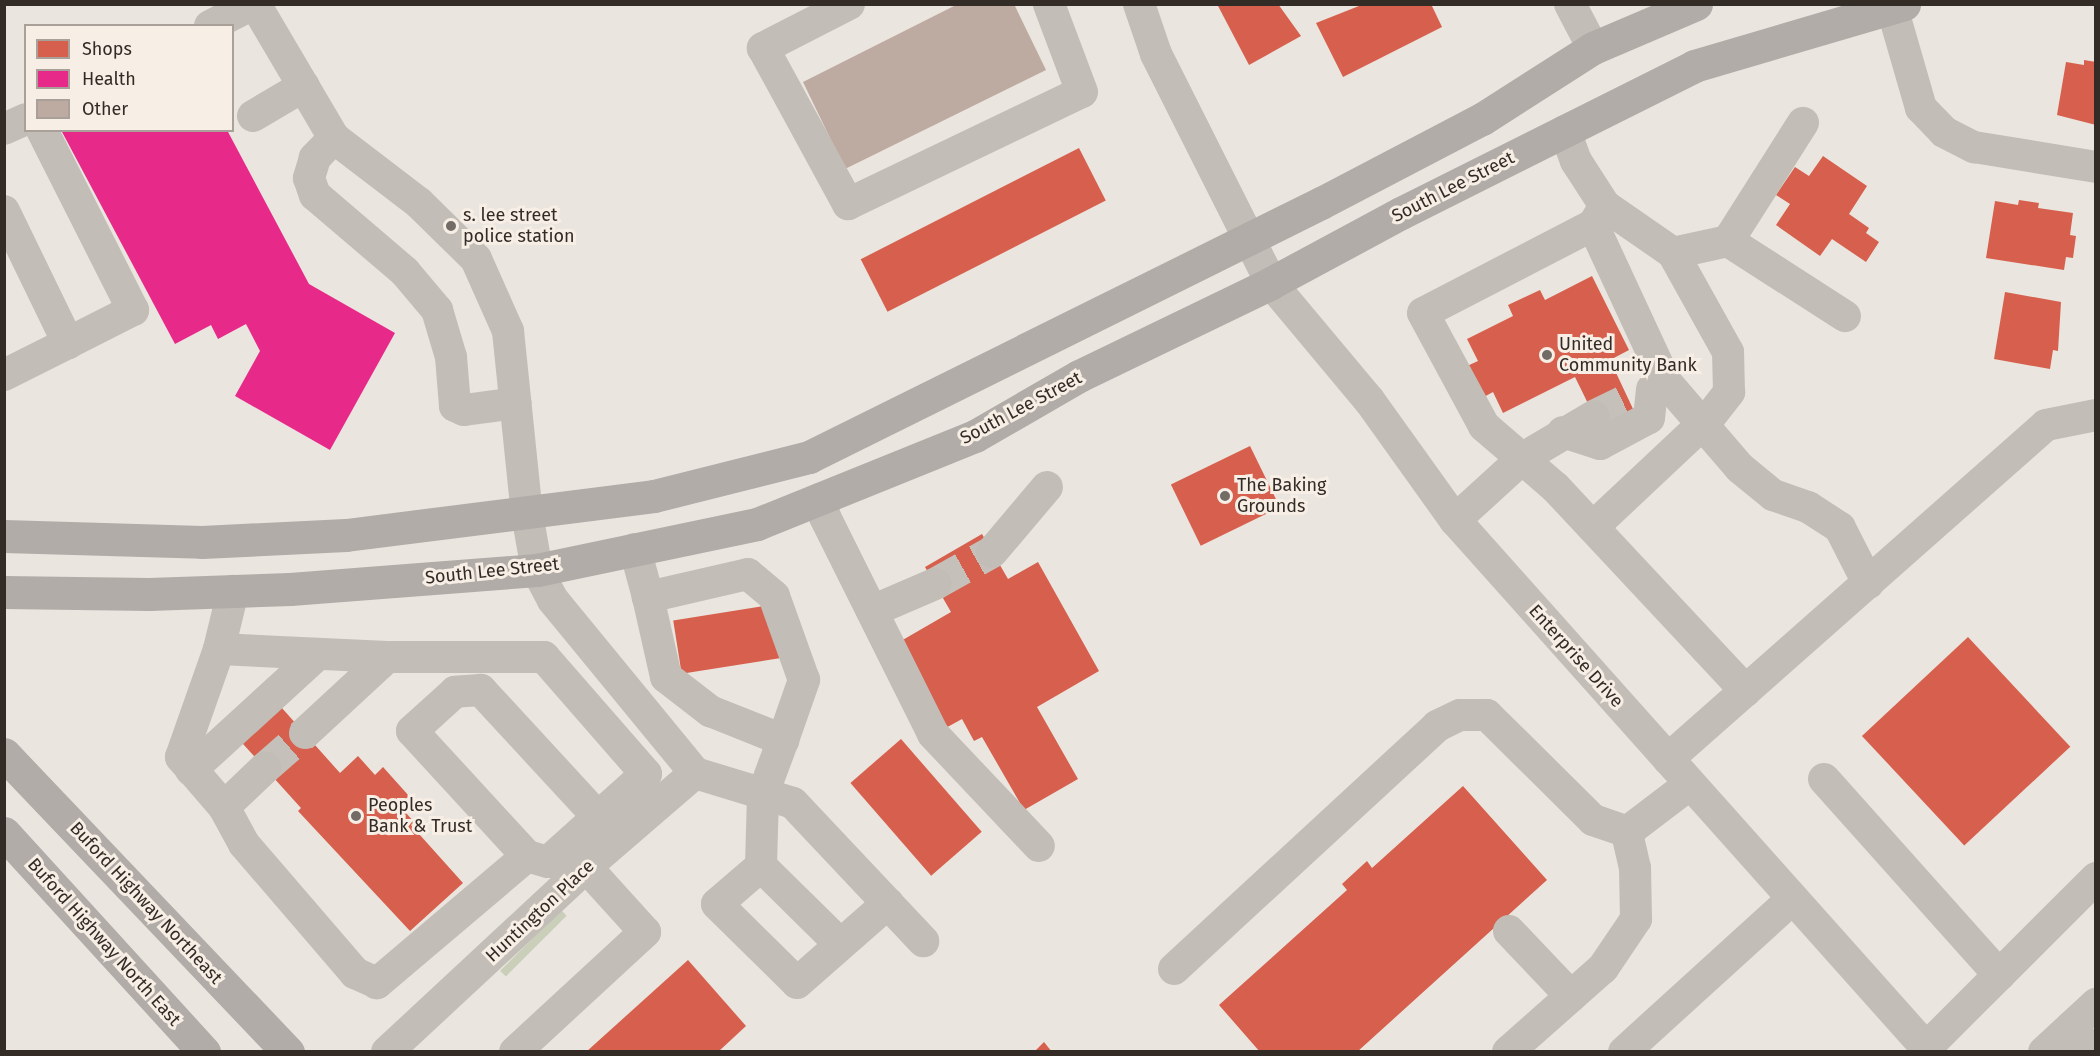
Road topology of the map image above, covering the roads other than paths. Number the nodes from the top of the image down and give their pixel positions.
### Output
1 (254, 4) edge
2 (849, 4) edge
3 (1049, 4) edge
4 (1140, 4) edge
5 (1570, 4) edge
6 (1696, 4) edge
7 (1896, 6) edge
8 (214, 24) edge
9 (1593, 48) junction
10 (304, 86) junction
11 (253, 116) dead end
12 (24, 119) edge
13 (1803, 123) dead end
14 (4, 129) edge
15 (1565, 131) junction
16 (43, 132) edge
17 (334, 138) junction
18 (2096, 167) edge
19 (4, 212) edge
20 (1599, 215) junction
21 (1250, 239) junction
22 (1728, 241) junction
23 (1673, 253) junction
24 (1271, 283) junction
25 (1845, 316) dead end
26 (68, 343) junction
27 (4, 375) edge
28 (1649, 390) junction
29 (516, 403) junction
30 (2096, 415) edge
31 (1594, 417) tunnel mouth
32 (1704, 423) junction
33 (1563, 432) junction
34 (1523, 458) junction
35 (1047, 487) dead end
36 (820, 499) junction
37 (527, 514) junction
38 (1455, 520) junction
39 (1593, 527) junction
40 (4, 536) edge
41 (635, 549) junction
42 (992, 552) tunnel mouth
43 (537, 570) junction
44 (1868, 583) junction
45 (935, 584) tunnel mouth
46 (233, 591) junction
47 (18, 592) edge
48 (648, 597) junction
49 (872, 612) junction
50 (4, 614) edge
51 (577, 628) junction
52 (219, 649) junction
53 (318, 654) junction
54 (387, 657) junction
55 (544, 657) junction
56 (1746, 691) junction
57 (305, 733) tunnel mouth
58 (4, 740) edge
59 (783, 740) junction
60 (4, 754) edge
61 (1668, 759) junction
62 (265, 768) tunnel mouth
63 (192, 770) junction
64 (695, 773) junction
65 (646, 774) junction
66 (1824, 779) dead end
67 (1689, 785) junction
68 (36, 786) junction
69 (763, 794) junction
70 (224, 807) junction
71 (598, 818) junction
72 (1627, 832) junction
73 (4, 833) edge
74 (1039, 846) dead end
75 (527, 856) junction
76 (586, 867) junction
77 (761, 867) junction
78 (2096, 878) edge
79 (1792, 899) junction
80 (888, 903) junction
81 (1509, 931) dead end
82 (923, 941) dead end
83 (840, 944) junction
84 (1174, 969) dead end
85 (1999, 975) junction
86 (1570, 996) junction
87 (2096, 1004) edge
88 (2071, 1027) junction
89 (1928, 1049) edge
90 (204, 1052) edge
91 (288, 1052) edge
92 (387, 1052) edge
93 (515, 1052) edge
94 (1508, 1052) edge
95 (1624, 1052) edge
96 (2044, 1052) edge
97 (2092, 1052) edge

1 - 8 street
1 - 10 street
2 - 3 street
4 - 21 street, Enterprise Drive
5 - 9 street
6 - 9 main road
7 - 15 main road, South Lee Street
7 - 18 street
9 - 21 main road
10 - 11 street
10 - 17 street
12 - 14 street
13 - 22 street
15 - 20 street
15 - 24 main road, South Lee Street
16 - 26 street
17 - 29 street
17 - 29 street
19 - 26 street
20 - 23 street
20 - 28 street
20 - 34 street
21 - 24 street, Enterprise Drive
21 - 37 main road
22 - 23 street
22 - 25 street
23 - 32 street
24 - 36 main road, South Lee Street
24 - 38 street, Enterprise Drive
26 - 27 street
28 - 32 street
28 - 33 street
29 - 37 street
30 - 44 street
31 - 33 street
32 - 39 street
32 - 44 street
33 - 34 street
34 - 38 street
34 - 39 street
35 - 42 street
36 - 41 main road, South Lee Street
36 - 49 street
37 - 40 main road
37 - 43 street
38 - 61 street, Enterprise Drive
39 - 56 street
41 - 43 main road, South Lee Street
41 - 48 street
43 - 46 main road, South Lee Street
43 - 51 street
44 - 56 street
45 - 49 street
46 - 47 main road, South Lee Street
46 - 52 street
47 - 50 main road
48 - 59 street
48 - 59 street
49 - 74 street
51 - 55 street
51 - 64 street
52 - 53 street
52 - 63 street
53 - 54 street
53 - 63 street
54 - 55 street
54 - 57 street
55 - 65 street
56 - 61 street
58 - 68 main road
59 - 69 street
60 - 68 main road, Buford Highway Northeast
61 - 67 street, Enterprise Drive
62 - 70 street
63 - 70 street
64 - 65 street
64 - 69 street
64 - 76 street, Huntington Place
65 - 71 street
66 - 85 street
67 - 72 street
67 - 79 street, Enterprise Drive
68 - 91 main road, Buford Highway Northeast
69 - 77 street
69 - 80 street
70 - 75 street
71 - 75 street
71 - 75 street
72 - 84 street
72 - 86 street
73 - 90 main road, Buford Highway North East
76 - 92 street, Huntington Place
76 - 93 street
77 - 83 street
77 - 83 street
78 - 85 street
79 - 89 street, Enterprise Drive
79 - 95 street
80 - 82 street
80 - 83 street
81 - 86 street
85 - 89 street
86 - 94 street
87 - 88 street
88 - 96 street
88 - 97 street

